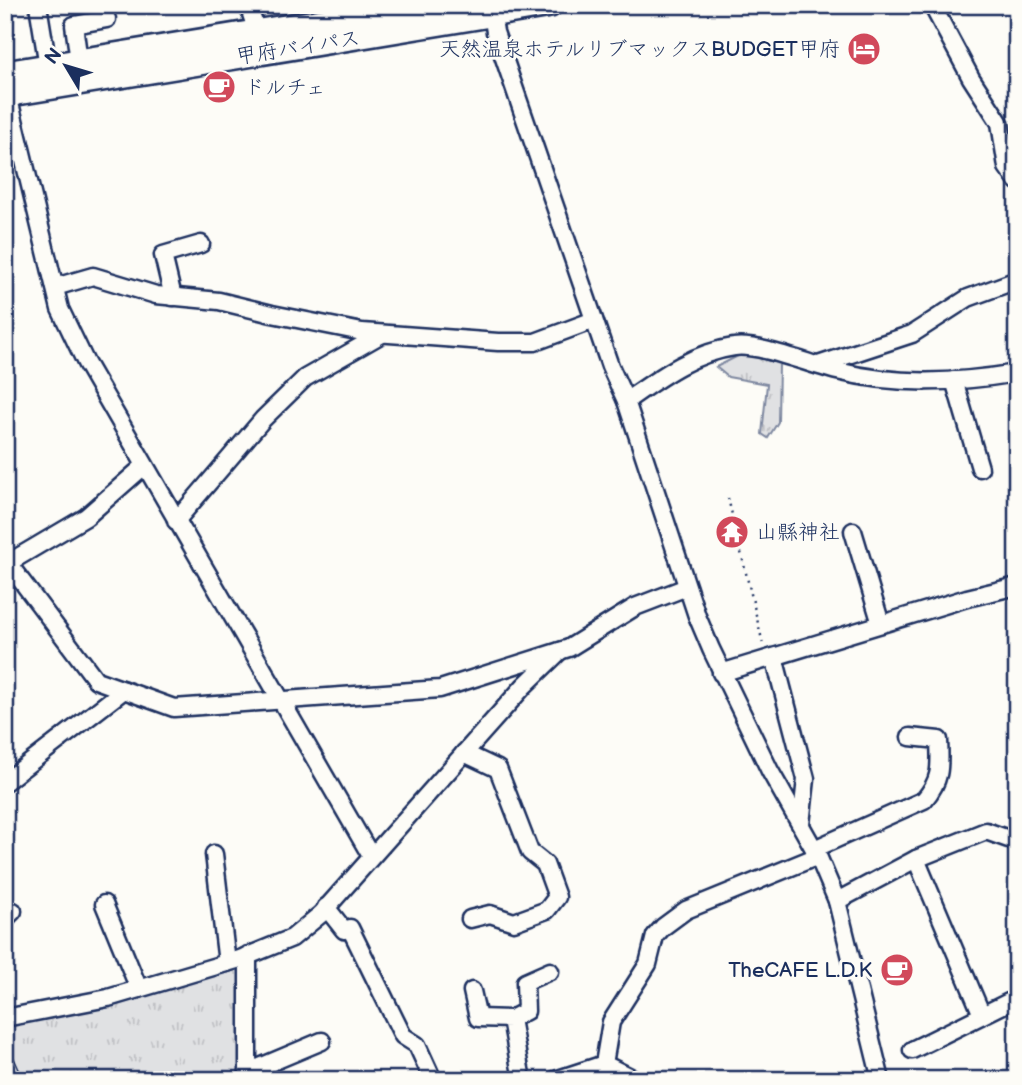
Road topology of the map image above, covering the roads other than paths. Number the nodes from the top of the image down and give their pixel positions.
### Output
1 (38, 5) edge
2 (248, 5) edge
3 (420, 5) edge
4 (550, 5) edge
5 (932, 5) edge
6 (491, 10) edge
7 (107, 19) dead end
8 (257, 32) junction
9 (79, 61) junction
10 (48, 66) junction
11 (6, 88) edge
12 (1017, 181) edge
13 (201, 244) dead end
14 (1017, 280) edge
15 (55, 286) junction
16 (173, 297) junction
17 (594, 320) junction
18 (382, 334) junction
19 (818, 366) junction
20 (1017, 373) edge
21 (954, 380) junction
22 (626, 401) junction
23 (144, 466) junction
24 (980, 468) dead end
25 (176, 521) junction
26 (853, 531) dead end
27 (7, 561) edge
28 (1017, 586) edge
29 (687, 587) junction
30 (881, 624) junction
31 (560, 651) junction
32 (770, 658) junction
33 (721, 673) junction
34 (124, 690) junction
35 (282, 700) junction
36 (910, 737) dead end
37 (464, 753) junction
38 (5, 782) edge
39 (801, 824) junction
40 (1017, 842) edge
41 (816, 852) junction
42 (214, 854) dead end
43 (371, 856) junction
44 (916, 859) junction
45 (837, 901) junction
46 (104, 904) dead end
47 (327, 907) junction
48 (470, 919) dead end
49 (248, 956) junction
50 (227, 962) junction
51 (550, 971) dead end
52 (139, 989) junction
53 (471, 991) dead end
54 (1017, 998) edge
55 (982, 1015) junction
56 (5, 1018) edge
57 (511, 1019) junction
58 (322, 1041) dead end
59 (912, 1050) dead end
60 (5, 1062) edge
61 (604, 1064) junction
62 (248, 1076) edge
63 (13, 1080) edge
64 (433, 1080) edge
65 (522, 1080) edge
66 (555, 1080) edge
67 (636, 1080) edge
68 (881, 1080) edge

1 - 10 street
2 - 8 street
3 - 8 highway, 甲府バイパス
4 - 6 highway, 甲府バイパス
5 - 12 street
6 - 11 highway, 甲府バイパス
6 - 17 street
7 - 9 street
8 - 9 highway, 甲府バイパス
9 - 10 highway, 甲府バイパス
10 - 11 highway, 甲府バイパス
11 - 15 street
13 - 16 street
14 - 19 street
15 - 16 street
15 - 23 street
16 - 18 street
17 - 18 street
17 - 22 street
18 - 25 street
19 - 21 street
19 - 22 street
20 - 21 street
21 - 24 street
22 - 29 street
23 - 25 street
23 - 27 street
25 - 35 street
26 - 30 street
27 - 34 street
28 - 30 street
29 - 31 street
29 - 33 street
30 - 32 street
31 - 35 street
31 - 37 street
32 - 33 street
32 - 39 street
33 - 39 street
34 - 35 street
34 - 38 street
35 - 43 street
36 - 41 street
37 - 43 street
37 - 48 street
39 - 41 street
40 - 44 street
41 - 45 street
41 - 61 street
42 - 50 street
43 - 47 street
44 - 45 street
44 - 55 street
45 - 68 street
46 - 52 street
47 - 49 street
47 - 64 street
49 - 50 street
49 - 62 street
50 - 52 street
51 - 57 street
52 - 56 street
53 - 57 street
54 - 55 street
55 - 59 street
57 - 65 street
58 - 62 street
60 - 63 street
61 - 66 street
61 - 67 street

